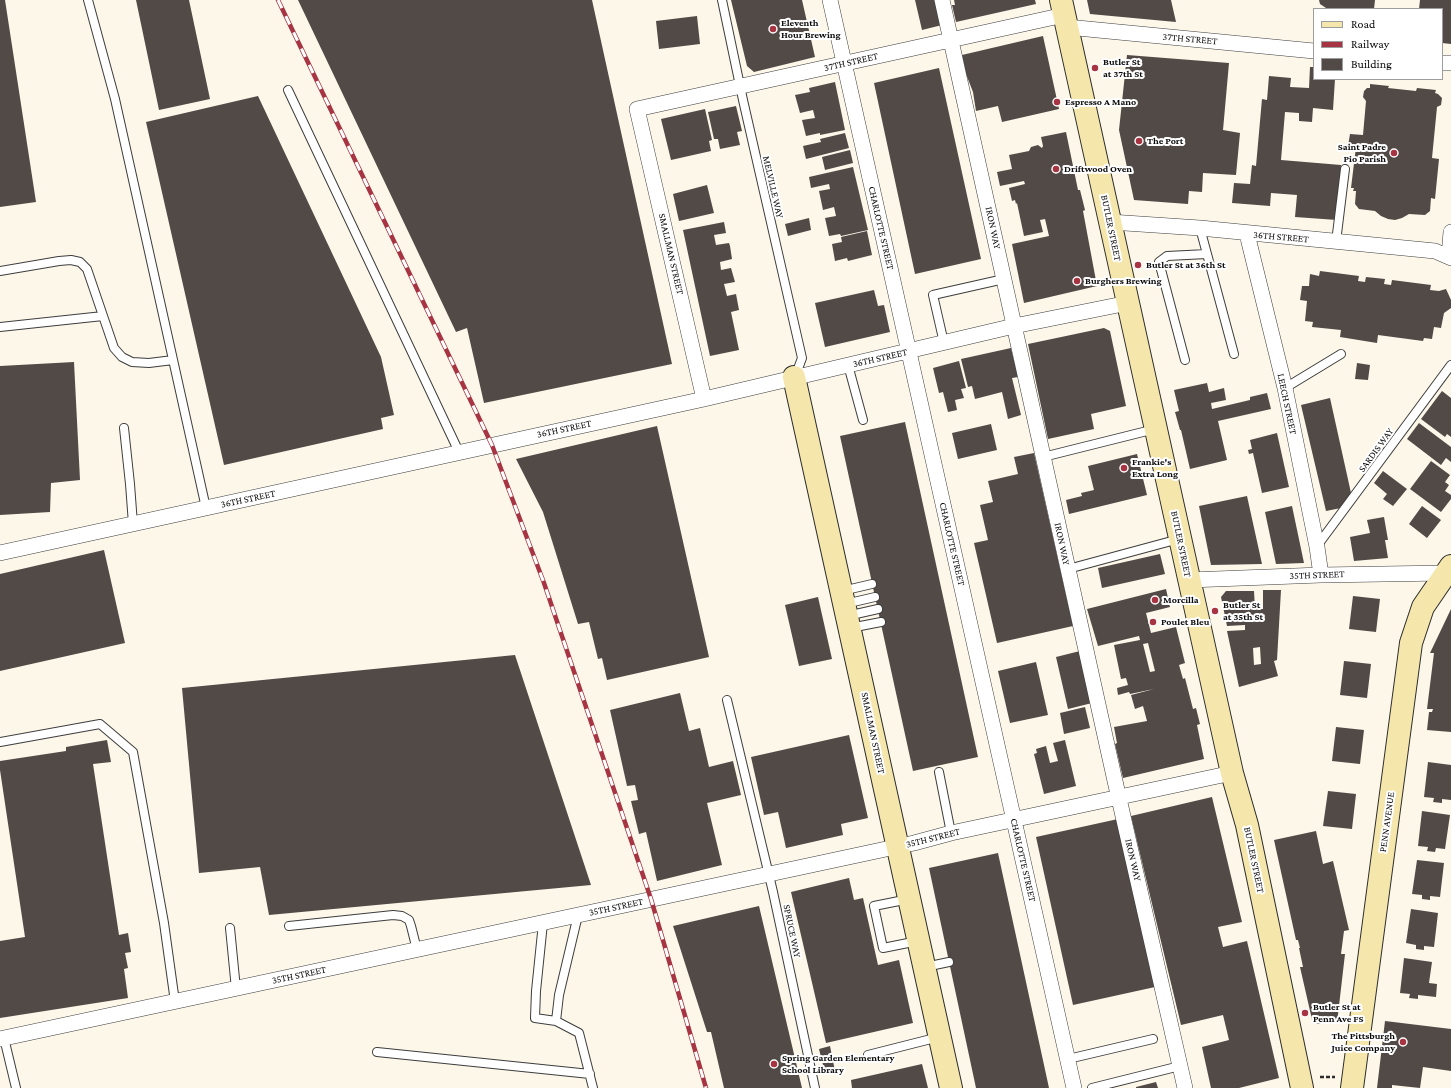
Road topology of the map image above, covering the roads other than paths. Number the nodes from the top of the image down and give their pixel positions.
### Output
1 (88, 0) edge
2 (722, 0) edge
3 (830, 0) edge
4 (942, 0) edge
5 (1064, 14) edge
6 (951, 40) junction
7 (1313, 51) edge
8 (844, 63) junction
9 (740, 86) junction
10 (288, 90) dead end
11 (638, 109) joint
12 (1345, 169) dead end
13 (1110, 222) junction
14 (1200, 228) junction
15 (1451, 232) edge
16 (1247, 234) junction
17 (1336, 242) junction
18 (1207, 254) junction
19 (1450, 257) edge
20 (0, 271) edge
21 (1004, 279) junction
22 (1128, 303) junction
23 (103, 316) junction
24 (1014, 326) junction
25 (0, 327) edge
26 (944, 343) junction
27 (909, 351) junction
28 (1234, 354) dead end
29 (1341, 354) dead end
30 (173, 360) junction
31 (1185, 360) dead end
32 (848, 365) junction
33 (1451, 365) edge
34 (794, 377) junction
35 (1285, 388) junction
36 (704, 399) junction
37 (863, 420) dead end
38 (124, 428) dead end
39 (1156, 429) junction
40 (459, 452) junction
41 (1043, 457) junction
42 (206, 508) junction
43 (133, 524) junction
44 (1180, 539) junction
45 (1317, 547) junction
46 (0, 554) edge
47 (1068, 569) junction
48 (1448, 569) edge
49 (1321, 575) junction
50 (1189, 580) junction
51 (872, 584) dead end
52 (875, 597) dead end
53 (878, 609) dead end
54 (846, 610) junction
55 (880, 622) dead end
56 (727, 700) dead end
57 (0, 742) edge
58 (939, 772) dead end
59 (1232, 772) junction
60 (1118, 797) junction
61 (1014, 820) junction
62 (951, 833) junction
63 (898, 846) junction
64 (769, 874) junction
65 (910, 899) junction
66 (578, 915) junction
67 (543, 922) junction
68 (289, 926) dead end
69 (230, 928) dead end
70 (919, 940) junction
71 (418, 950) junction
72 (949, 962) dead end
73 (925, 967) junction
74 (236, 989) junction
75 (174, 1002) junction
76 (556, 1021) junction
77 (940, 1037) junction
78 (2, 1039) edge
79 (1153, 1039) dead end
80 (376, 1052) dead end
81 (868, 1055) dead end
82 (1068, 1059) junction
83 (1180, 1066) junction
84 (590, 1074) junction
85 (1309, 1083) edge
86 (1344, 1083) edge
87 (16, 1088) edge
88 (593, 1088) edge
89 (815, 1088) edge
90 (951, 1088) edge
91 (1074, 1088) edge
92 (1092, 1088) edge
93 (1184, 1088) edge

1 - 30 lane
2 - 9 lane, MELVILLE WAY
3 - 8 street, CHARLOTTE STREET
4 - 6 street, IRON WAY
5 - 6 street, 37TH STREET
5 - 7 street, 37TH STREET
5 - 13 main road, BUTLER STREET
6 - 8 street, 37TH STREET
6 - 21 street, IRON WAY
8 - 9 street, 37TH STREET
8 - 27 street, CHARLOTTE STREET
9 - 11 street, 37TH STREET
9 - 34 lane, MELVILLE WAY
10 - 40 lane
11 - 36 street, SMALLMAN STREET
12 - 17 lane
13 - 14 street, 36TH STREET
13 - 22 main road, BUTLER STREET
14 - 16 street, 36TH STREET
14 - 18 lane
15 - 19 street
16 - 17 street, 36TH STREET
16 - 35 street, LEECH STREET
17 - 19 street, 36TH STREET
18 - 28 lane
18 - 31 lane
20 - 23 lane
21 - 24 street, IRON WAY
21 - 26 lane
22 - 24 street, 36TH STREET
22 - 39 main road, BUTLER STREET
23 - 25 lane
23 - 30 lane
24 - 26 street, 36TH STREET
24 - 41 street, IRON WAY
26 - 27 street, 36TH STREET
27 - 32 street, 36TH STREET
27 - 61 street, CHARLOTTE STREET
29 - 35 lane
30 - 42 lane
32 - 34 street, 36TH STREET
32 - 37 lane
33 - 45 lane, SARDIS WAY
34 - 36 street, 36TH STREET
34 - 54 main road, SMALLMAN STREET
35 - 45 street, LEECH STREET
36 - 40 street, 36TH STREET
38 - 43 lane
39 - 41 lane
39 - 44 main road, BUTLER STREET
40 - 42 street, 36TH STREET
41 - 47 street, IRON WAY
42 - 43 street, 36TH STREET
43 - 46 street, 36TH STREET
44 - 47 lane
44 - 50 main road, BUTLER STREET
45 - 49 street, LEECH STREET
47 - 60 street, IRON WAY
48 - 49 street, 35TH STREET
48 - 86 main road, PENN AVENUE
49 - 50 street, 35TH STREET
50 - 59 main road, BUTLER STREET
51 - 54 lane
52 - 54 lane
53 - 54 lane
54 - 55 lane
54 - 63 main road, SMALLMAN STREET
56 - 64 lane, SPRUCE WAY
57 - 75 lane
58 - 62 lane
59 - 60 street, 35TH STREET
59 - 85 main road, BUTLER STREET
60 - 61 street, 35TH STREET
60 - 83 street, IRON WAY
61 - 62 street, 35TH STREET
61 - 82 street, CHARLOTTE STREET
62 - 63 street, 35TH STREET
63 - 64 street, 35TH STREET
63 - 65 main road, SMALLMAN STREET
64 - 66 street, 35TH STREET
64 - 89 lane, SPRUCE WAY
65 - 70 main road, SMALLMAN STREET
65 - 70 lane
66 - 67 street, 35TH STREET
66 - 76 lane
67 - 71 street, 35TH STREET
67 - 76 lane
68 - 71 lane
69 - 74 lane
70 - 73 main road, SMALLMAN STREET
71 - 74 street, 35TH STREET
72 - 73 lane
73 - 77 main road, SMALLMAN STREET
74 - 75 street, 35TH STREET
75 - 78 street, 35TH STREET
76 - 84 lane
77 - 81 lane
77 - 90 main road, SMALLMAN STREET
78 - 87 lane
79 - 82 lane
80 - 84 lane
82 - 91 street, CHARLOTTE STREET
83 - 92 lane
83 - 93 street, IRON WAY
84 - 88 lane

